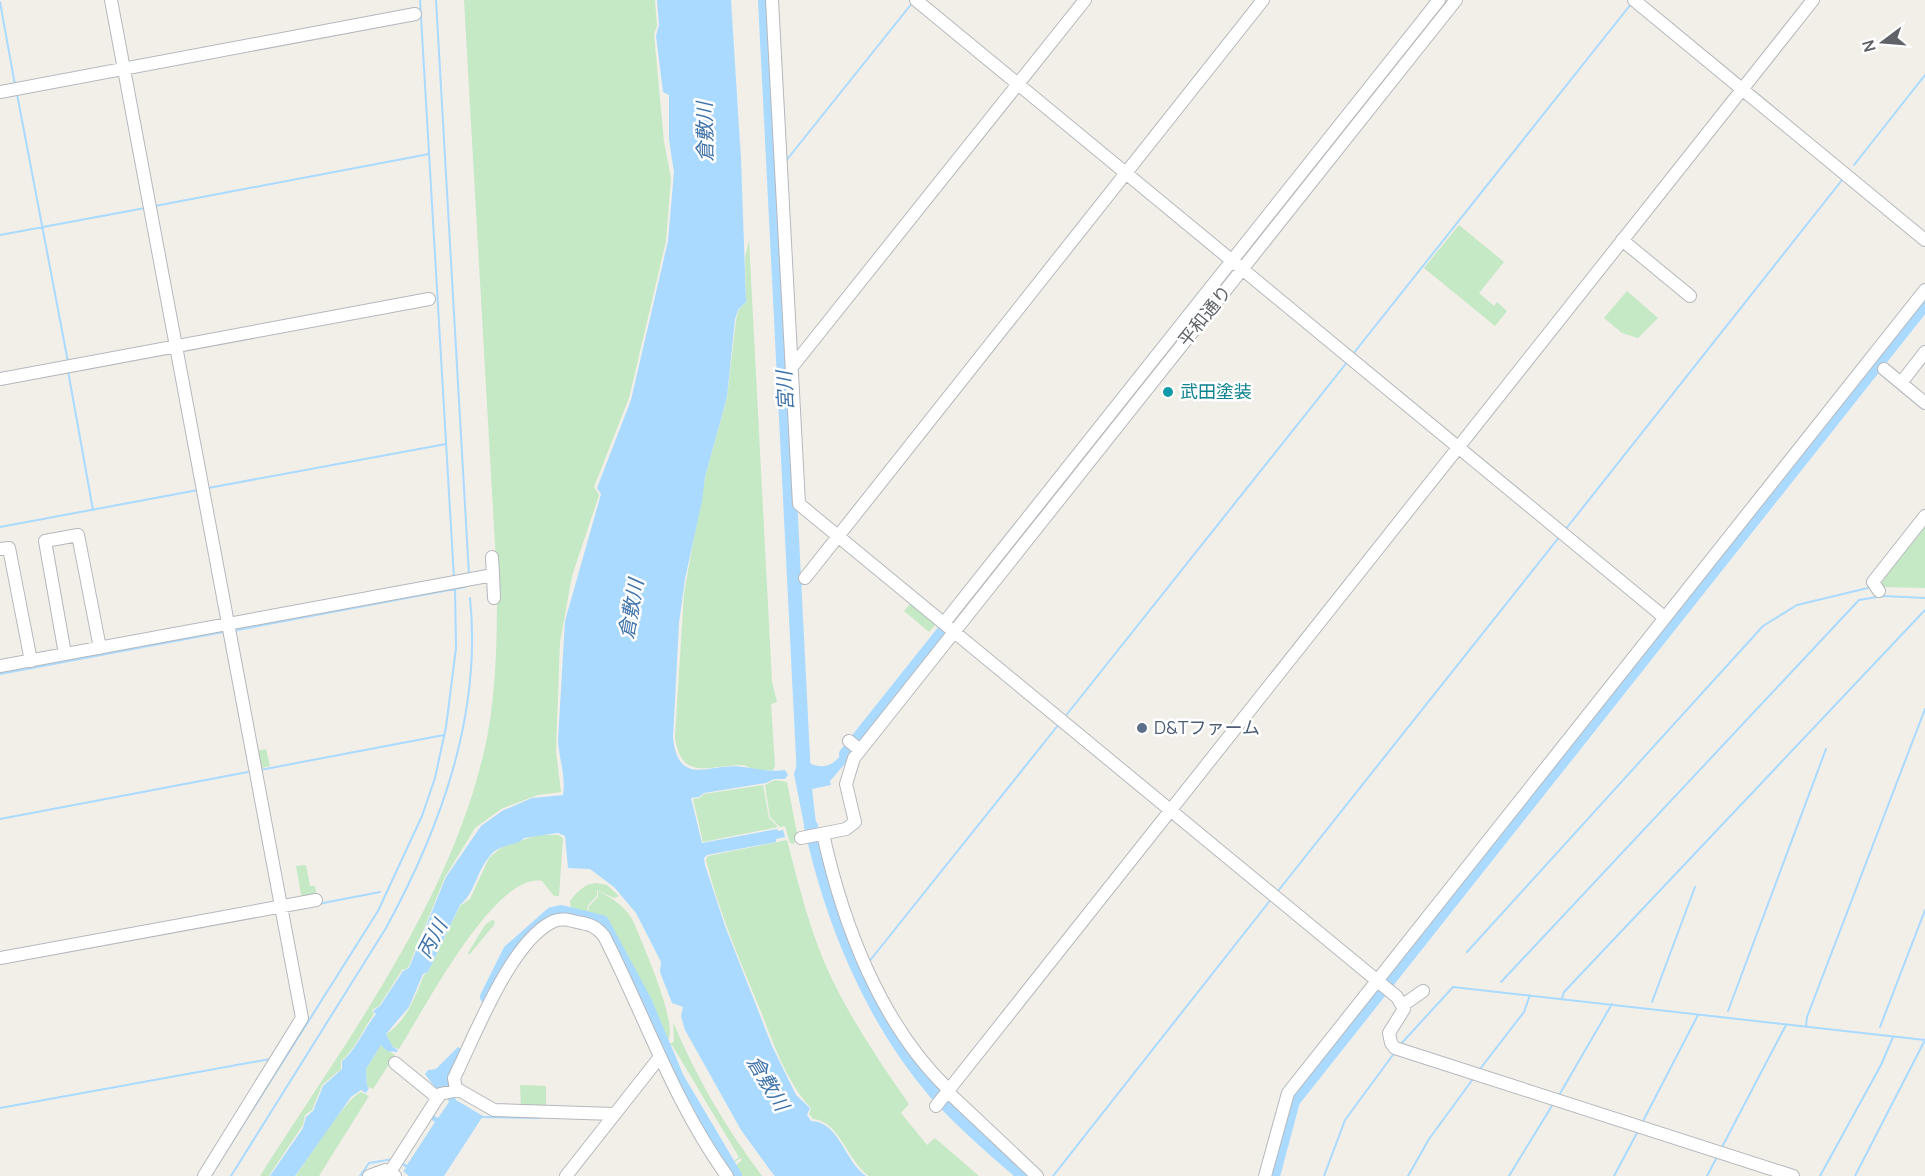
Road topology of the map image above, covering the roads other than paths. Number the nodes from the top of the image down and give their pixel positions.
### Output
1 (111, 0) edge
2 (772, 0) edge
3 (916, 0) edge
4 (1085, 0) edge
5 (1263, 0) edge
6 (1439, 0) edge
7 (1456, 0) edge
8 (1634, 0) edge
9 (1813, 0) edge
10 (415, 14) dead end
11 (123, 65) junction
12 (1020, 86) junction
13 (1744, 86) junction
14 (0, 92) edge
15 (1128, 175) junction
16 (1622, 240) junction
17 (1925, 240) edge
18 (1237, 264) junction
19 (1925, 290) edge
20 (1690, 296) dead end
21 (429, 299) dead end
22 (175, 346) junction
23 (1925, 352) edge
24 (1884, 369) dead end
25 (792, 370) junction
26 (0, 379) edge
27 (1901, 383) junction
28 (1925, 403) edge
29 (1456, 445) junction
30 (1925, 516) edge
31 (840, 538) junction
32 (0, 549) edge
33 (492, 557) dead end
34 (493, 575) junction
35 (805, 578) dead end
36 (1877, 586) dead end
37 (494, 598) dead end
38 (1665, 617) junction
39 (227, 624) junction
40 (949, 627) junction
41 (100, 648) junction
42 (65, 654) junction
43 (31, 661) junction
44 (0, 666) edge
45 (1168, 808) junction
46 (316, 900) dead end
47 (280, 910) junction
48 (0, 958) edge
49 (1381, 984) junction
50 (1423, 991) dead end
51 (1403, 1005) junction
52 (659, 1058) junction
53 (395, 1063) dead end
54 (947, 1090) junction
55 (448, 1093) junction
56 (937, 1105) dead end
57 (614, 1114) junction
58 (395, 1167) edge
59 (204, 1176) edge
60 (369, 1176) edge
61 (566, 1176) edge
62 (727, 1176) edge
63 (1037, 1176) edge
64 (1265, 1176) edge
65 (1792, 1176) edge

1 - 11 street
2 - 25 street
3 - 12 street
4 - 12 street
5 - 15 street
6 - 18 street
7 - 18 street, 平和通り
8 - 13 street
9 - 13 street
10 - 11 street
11 - 14 street
11 - 22 street
12 - 15 street
12 - 25 street
13 - 16 street
13 - 17 street
15 - 18 street
15 - 31 street
16 - 20 street
16 - 29 street
18 - 29 street
18 - 40 street, 平和通り
19 - 38 street
21 - 22 street
22 - 26 street
22 - 39 street
23 - 27 street
24 - 27 street
25 - 31 street
27 - 28 street
29 - 38 street
29 - 45 street
30 - 36 street
31 - 35 street
31 - 40 street
32 - 43 street
33 - 34 street
34 - 37 street
34 - 39 street
38 - 49 street
39 - 41 street
39 - 47 street
40 - 45 street
40 - 54 street, 平和通り
41 - 42 street
41 - 42 street
42 - 43 street
43 - 44 street
45 - 49 street
45 - 54 street
46 - 47 street
47 - 48 street
47 - 59 street
49 - 51 street
49 - 64 street
50 - 51 street
51 - 65 street
52 - 55 street
52 - 57 street
52 - 62 street
53 - 55 street
54 - 56 street
54 - 63 street
55 - 57 street
55 - 58 street
57 - 61 street
58 - 60 street

